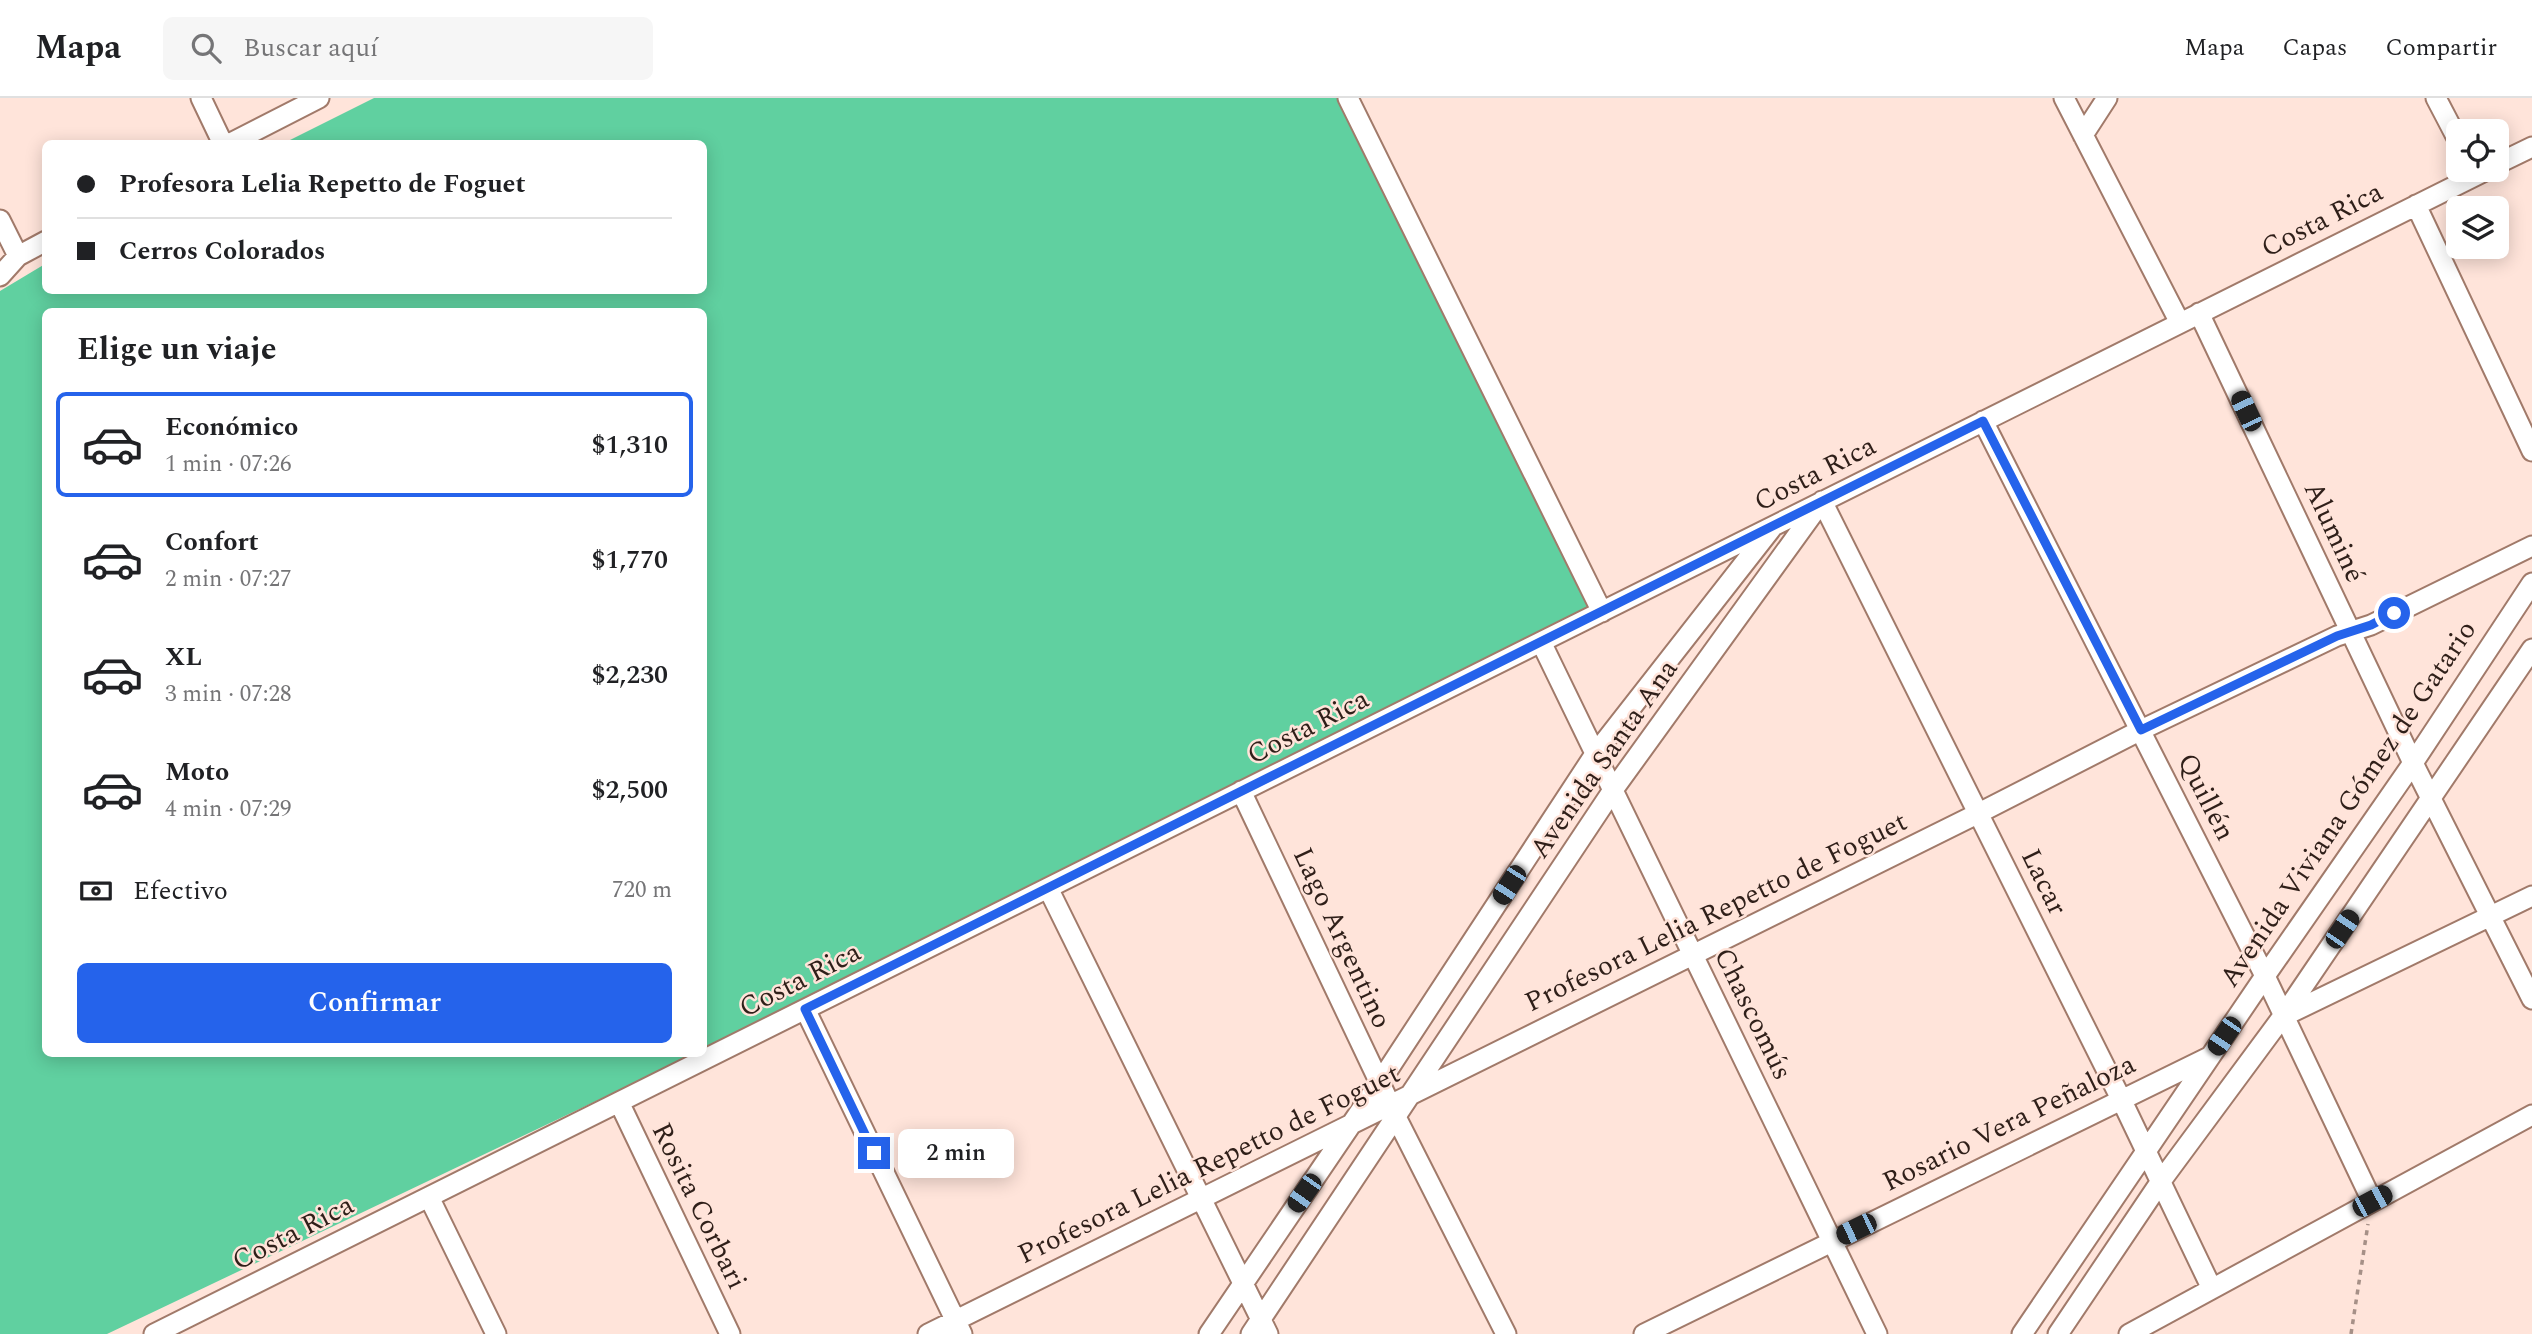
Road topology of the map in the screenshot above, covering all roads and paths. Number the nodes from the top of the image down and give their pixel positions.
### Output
1 (201, 98) edge
2 (319, 98) edge
3 (1348, 98) edge
4 (2064, 98) edge
5 (2108, 98) edge
6 (2436, 98) edge
7 (2447, 119) edge
8 (2083, 135) junction
9 (221, 140) edge
10 (237, 140) edge
11 (2532, 147) edge
12 (2509, 158) edge
13 (2460, 182) edge
14 (2416, 205) junction
15 (0, 220) edge
16 (42, 243) edge
17 (18, 256) junction
18 (0, 276) edge
19 (2199, 313) junction
20 (2180, 323) junction
21 (1983, 421) junction
22 (2532, 451) edge
23 (1822, 501) junction
24 (1774, 525) junction
25 (2532, 546) edge
26 (2532, 583) edge
27 (1602, 612) junction
28 (2350, 632) junction
29 (1541, 642) junction
30 (2532, 649) edge
31 (2141, 730) junction
32 (1595, 754) junction
33 (2413, 763) junction
34 (1613, 790) junction
35 (1241, 792) junction
36 (2431, 798) junction
37 (1979, 813) junction
38 (1048, 888) junction
39 (2532, 896) edge
40 (2491, 917) junction
41 (1693, 955) junction
42 (2265, 975) junction
43 (2532, 999) edge
44 (805, 1009) junction
45 (2283, 1016) junction
46 (2210, 1056) junction
47 (1380, 1083) junction
48 (1411, 1095) junction
49 (2121, 1099) junction
50 (619, 1102) junction
51 (1394, 1111) junction
52 (2532, 1115) edge
53 (1351, 1125) junction
54 (2146, 1151) junction
55 (2161, 1181) junction
56 (429, 1197) junction
57 (1201, 1199) junction
58 (2372, 1201) junction
59 (1832, 1241) junction
60 (1243, 1284) junction
61 (2212, 1289) junction
62 (959, 1327) edge
63 (1260, 1329) edge
64 (154, 1334) edge
65 (496, 1334) edge
66 (730, 1334) edge
67 (928, 1334) edge
68 (1209, 1334) edge
69 (1506, 1334) edge
70 (1644, 1334) edge
71 (1877, 1334) edge
72 (2022, 1334) edge
73 (2058, 1334) edge
74 (2129, 1334) edge
75 (2351, 1334) edge

1 - 9 street
2 - 10 street
3 - 27 street
4 - 8 street
5 - 8 street
6 - 7 street
8 - 20 street
11 - 12 street
13 - 14 street, Costa Rica
14 - 19 street, Costa Rica
14 - 22 street
15 - 17 street
16 - 17 street
17 - 18 street
19 - 20 street, Costa Rica
19 - 28 street, Aluminé
20 - 21 street, Costa Rica
21 - 23 street, Costa Rica
21 - 31 street, Quillén
23 - 24 street, Costa Rica
23 - 34 street, Avenida Santa Ana
23 - 37 street, Lacar
24 - 27 street, Costa Rica
24 - 32 street, Avenida Santa Ana
25 - 28 street, Profesora Lelia Repetto de Foguet
26 - 33 street, Avenida Viviana Gómez de Gatario
27 - 29 street, Costa Rica
28 - 31 street, Profesora Lelia Repetto de Foguet
28 - 33 street, Aluminé
29 - 32 street, Chascomús
29 - 35 street, Costa Rica
30 - 36 street
31 - 37 street, Profesora Lelia Repetto de Foguet
31 - 42 street, Quillén
32 - 34 street, Chascomús
32 - 47 street, Avenida Santa Ana
33 - 36 street, Aluminé
33 - 42 street, Avenida Viviana Gómez de Gatario
34 - 41 street, Chascomús
34 - 48 street, Avenida Santa Ana
35 - 38 street, Costa Rica
35 - 47 street, Lago Argentino
36 - 40 street, Aluminé
36 - 45 street
37 - 41 street, Profesora Lelia Repetto de Foguet
37 - 49 street, Lacar
38 - 44 street, Costa Rica
38 - 57 street
39 - 40 street
40 - 43 street, Aluminé
40 - 45 street
41 - 48 street, Profesora Lelia Repetto de Foguet
41 - 59 street, Chascomús
42 - 45 street, Quillén
42 - 46 street, Avenida Viviana Gómez de Gatario
44 - 50 street, Costa Rica
44 - 62 street
45 - 55 street
45 - 58 street, Quillén
46 - 49 street, Rosario Vera Peñaloza
46 - 54 street, Avenida Viviana Gómez de Gatario
47 - 51 street, Lago Argentino
47 - 53 street, Avenida Santa Ana
48 - 51 street, Profesora Lelia Repetto de Foguet
49 - 54 street, Lacar
49 - 59 street, Rosario Vera Peñaloza
50 - 56 street, Costa Rica
50 - 66 street, Rosita Corbari
51 - 53 street, Profesora Lelia Repetto de Foguet
51 - 63 street
51 - 69 street, Lago Argentino
52 - 58 street
53 - 57 street, Profesora Lelia Repetto de Foguet
53 - 60 street, Avenida Santa Ana
54 - 55 street, Lacar
54 - 72 street, Avenida Viviana Gómez de Gatario
55 - 61 street, Lacar
55 - 73 street
56 - 64 street, Costa Rica
56 - 65 street
57 - 60 street
57 - 62 street, Profesora Lelia Repetto de Foguet
58 - 61 street
58 - 75 path
59 - 70 street, Rosario Vera Peñaloza
59 - 71 street, Chascomús
60 - 63 street
60 - 68 street, Avenida Santa Ana
61 - 74 street
62 - 67 street, Profesora Lelia Repetto de Foguet

